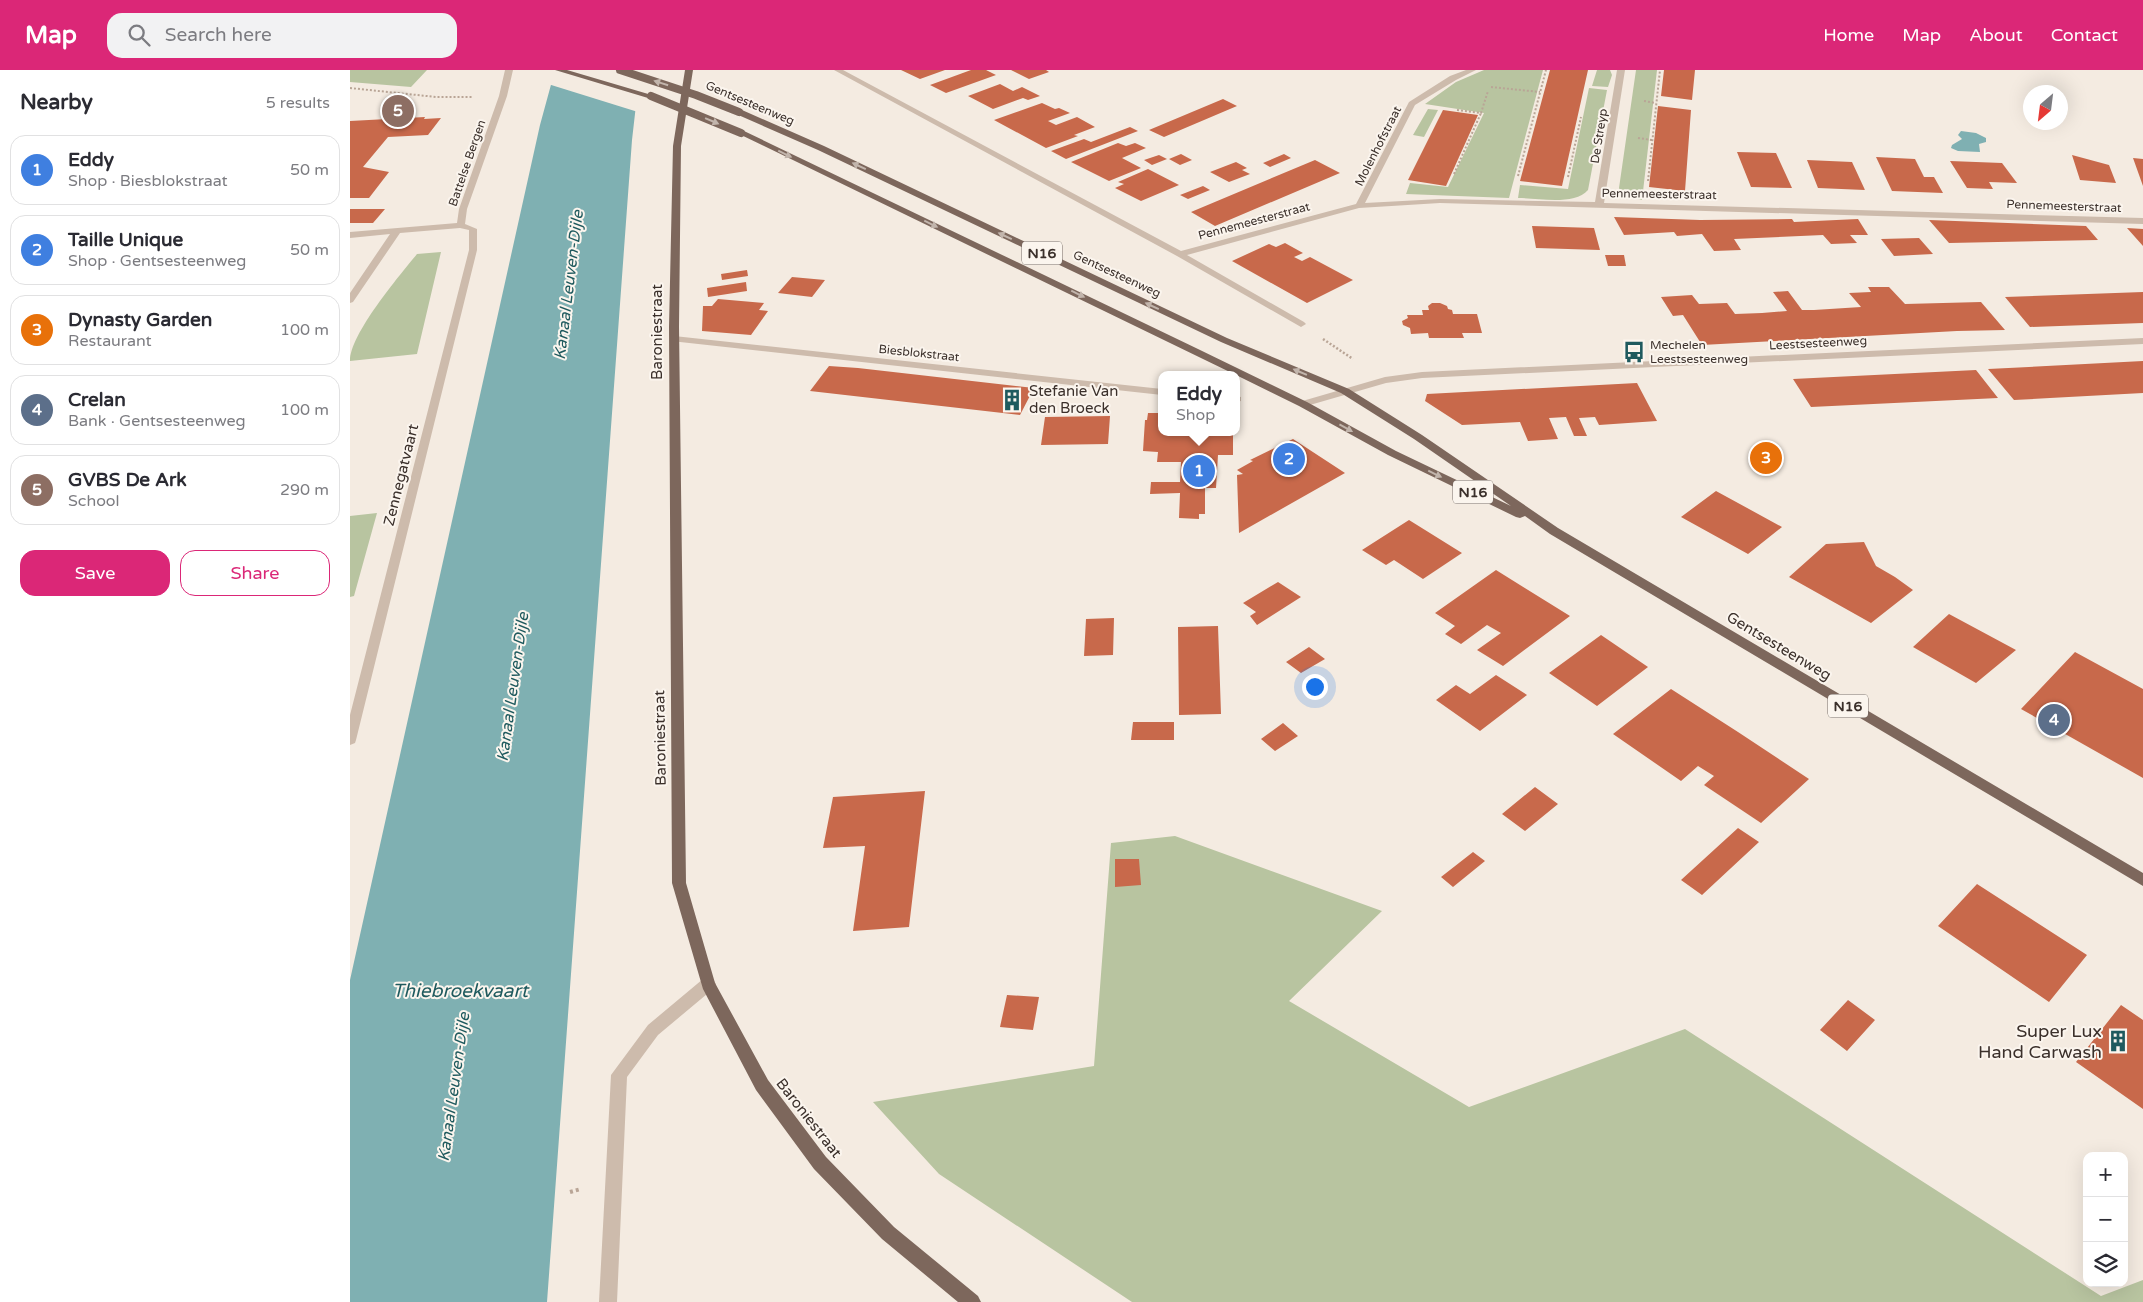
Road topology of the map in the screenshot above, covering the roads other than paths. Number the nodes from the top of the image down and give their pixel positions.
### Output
1 (509, 70) edge
2 (559, 70) edge
3 (620, 70) edge
4 (689, 70) edge
5 (838, 70) edge
6 (1472, 70) edge
7 (1621, 70) edge
8 (1599, 205) junction
9 (1359, 206) junction
10 (2143, 221) edge
11 (461, 225) junction
12 (396, 232) junction
13 (350, 235) edge
14 (1180, 254) junction
15 (350, 300) edge
16 (1301, 324) dead end
17 (674, 339) junction
18 (2143, 341) edge
19 (1235, 371) edge
20 (1240, 374) edge
21 (1345, 391) junction
22 (1158, 392) edge
23 (1303, 404) junction
24 (1554, 531) junction
25 (350, 740) edge
26 (2143, 880) edge
27 (708, 984) junction
28 (608, 1302) edge
29 (972, 1302) edge

1 - 11 street, Battelse Bergen
2 -> 19 main road, Gentsesteenweg / N16, bridge
21 -> 3 main road, Gentsesteenweg / N16, bridge
4 - 17 main road, Baroniestraat
5 - 14 street
6 - 9 street, Molenhofstraat
7 - 8 street, De Streyp
8 - 9 street, Pennemeesterstraat
8 - 10 street, Pennemeesterstraat
9 - 14 street, Pennemeesterstraat
11 - 12 street, Battelse Bergen
11 - 25 street, Zennegatvaart
12 - 13 street, Battelse Bergen
12 - 15 street
14 - 16 street
17 - 22 street, Biesblokstraat
17 - 27 main road, Baroniestraat
18 - 21 street, Leestsesteenweg
20 -> 23 main road, Gentsesteenweg / N16, bridge
21 - 23 street, Leestsesteenweg
21 - 24 main road, Gentsesteenweg / N16
23 -> 24 main road, Gentsesteenweg / N16
24 - 26 main road, Gentsesteenweg / N16
27 - 28 street
27 - 29 main road, Baroniestraat

